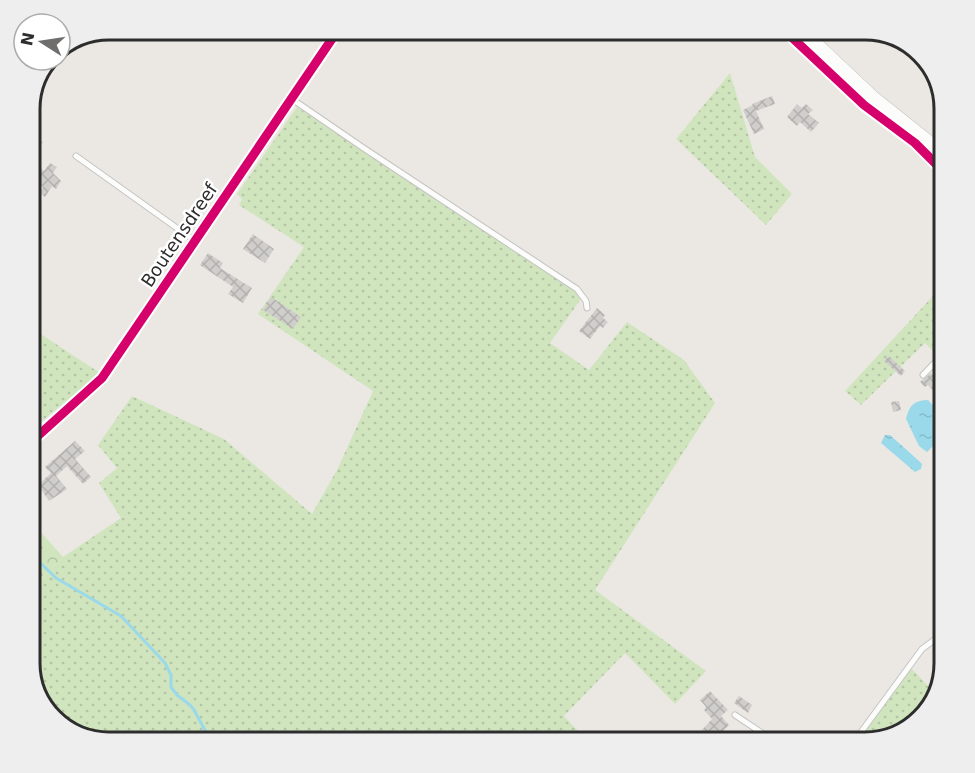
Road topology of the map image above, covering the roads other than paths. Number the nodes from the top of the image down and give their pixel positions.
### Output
1 (331, 40) edge
2 (811, 40) edge
3 (292, 99) junction
4 (934, 147) edge
5 (76, 156) dead end
6 (195, 241) junction
7 (587, 308) dead end
8 (934, 364) edge
9 (923, 375) dead end
10 (41, 433) edge
11 (934, 640) edge
12 (735, 715) dead end
13 (760, 732) edge
14 (861, 732) edge

1 - 3 street, Boutensdreef
2 - 4 street
3 - 6 street, Boutensdreef
3 - 7 lane
5 - 6 lane
6 - 10 street, Boutensdreef
8 - 9 lane
11 - 14 lane
12 - 13 lane

